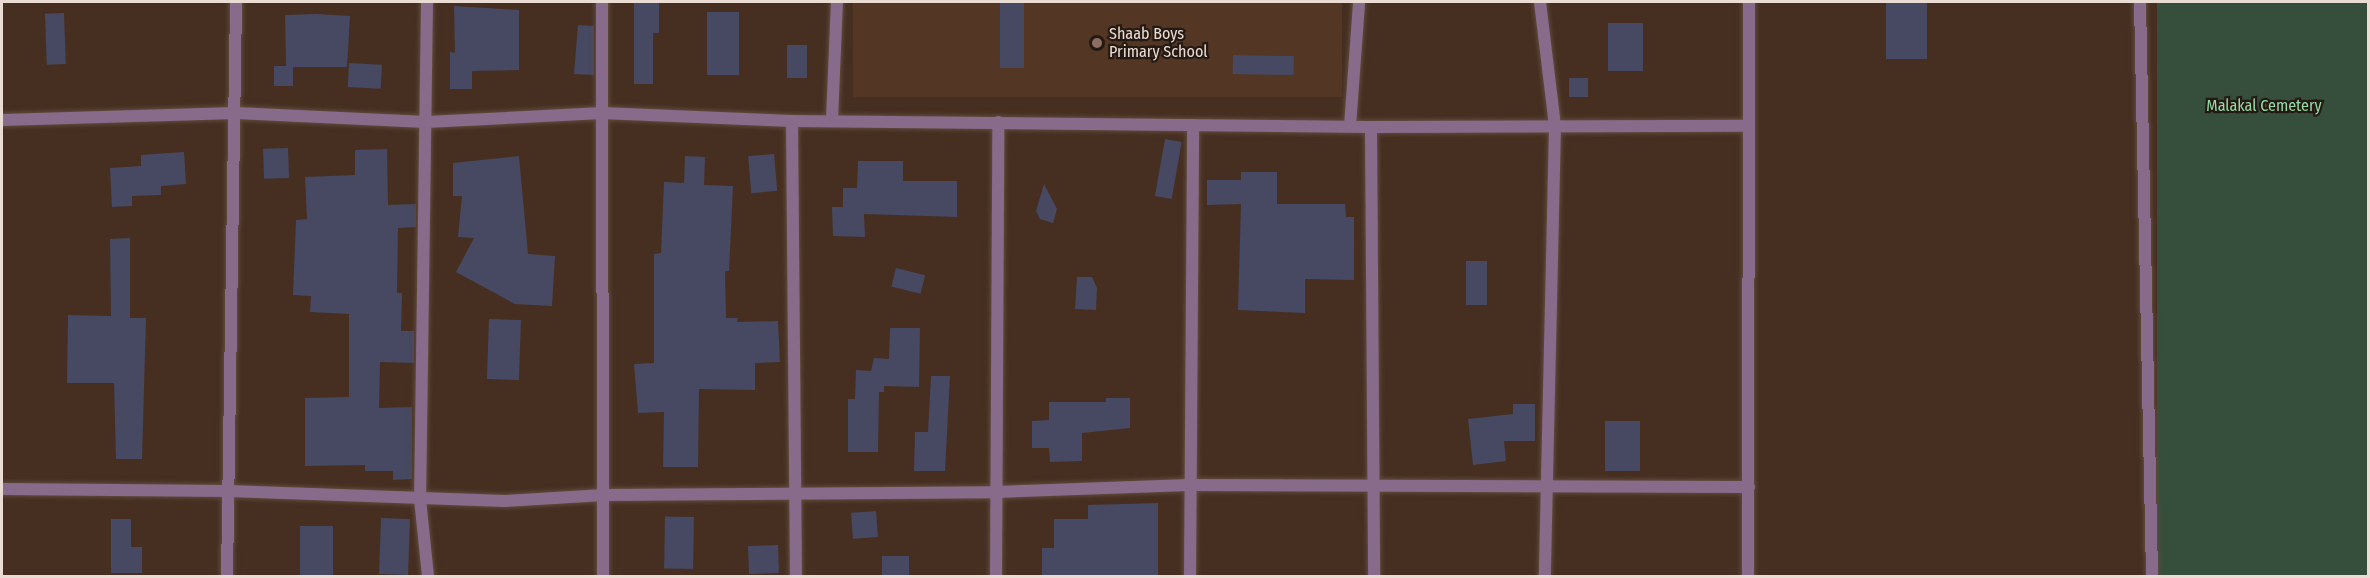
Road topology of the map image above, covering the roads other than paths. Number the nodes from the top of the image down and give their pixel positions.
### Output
1 (236, 2) edge
2 (427, 2) edge
3 (602, 2) edge
4 (837, 2) edge
5 (1359, 2) edge
6 (1540, 2) edge
7 (1749, 2) edge
8 (2140, 2) edge
9 (602, 112) junction
10 (236, 113) junction
11 (2, 120) edge
12 (792, 120) junction
13 (832, 120) junction
14 (426, 122) junction
15 (998, 122) junction
16 (1193, 125) junction
17 (1350, 126) junction
18 (1555, 126) junction
19 (1749, 126) junction
20 (1371, 127) junction
21 (1375, 484) junction
22 (1545, 484) junction
23 (1189, 485) junction
24 (1749, 487) junction
25 (2, 489) edge
26 (229, 490) junction
27 (996, 492) junction
28 (797, 494) junction
29 (604, 495) junction
30 (420, 499) junction
31 (227, 576) edge
32 (428, 576) edge
33 (603, 576) edge
34 (796, 576) edge
35 (996, 576) edge
36 (1190, 576) edge
37 (1374, 576) edge
38 (1545, 576) edge
39 (1748, 576) edge
40 (2152, 576) edge

1 - 10 street
2 - 14 street
3 - 9 street
4 - 13 street
5 - 17 street
6 - 18 street
7 - 19 street
8 - 40 street
9 - 12 street
9 - 14 street
9 - 29 street
10 - 11 street
10 - 14 street
10 - 26 street
12 - 13 street
12 - 28 street
13 - 15 street
14 - 30 street
15 - 16 street
15 - 27 street
16 - 17 street
16 - 23 street
17 - 20 street
18 - 19 street
18 - 20 street
18 - 22 street
19 - 24 street
20 - 21 street
21 - 22 street
21 - 23 street
21 - 37 street
22 - 24 street
22 - 38 street
23 - 27 street
23 - 36 street
24 - 39 street
25 - 26 street
26 - 30 street
26 - 31 street
27 - 28 street
27 - 35 street
28 - 29 street
28 - 34 street
29 - 30 street
29 - 33 street
30 - 32 street

